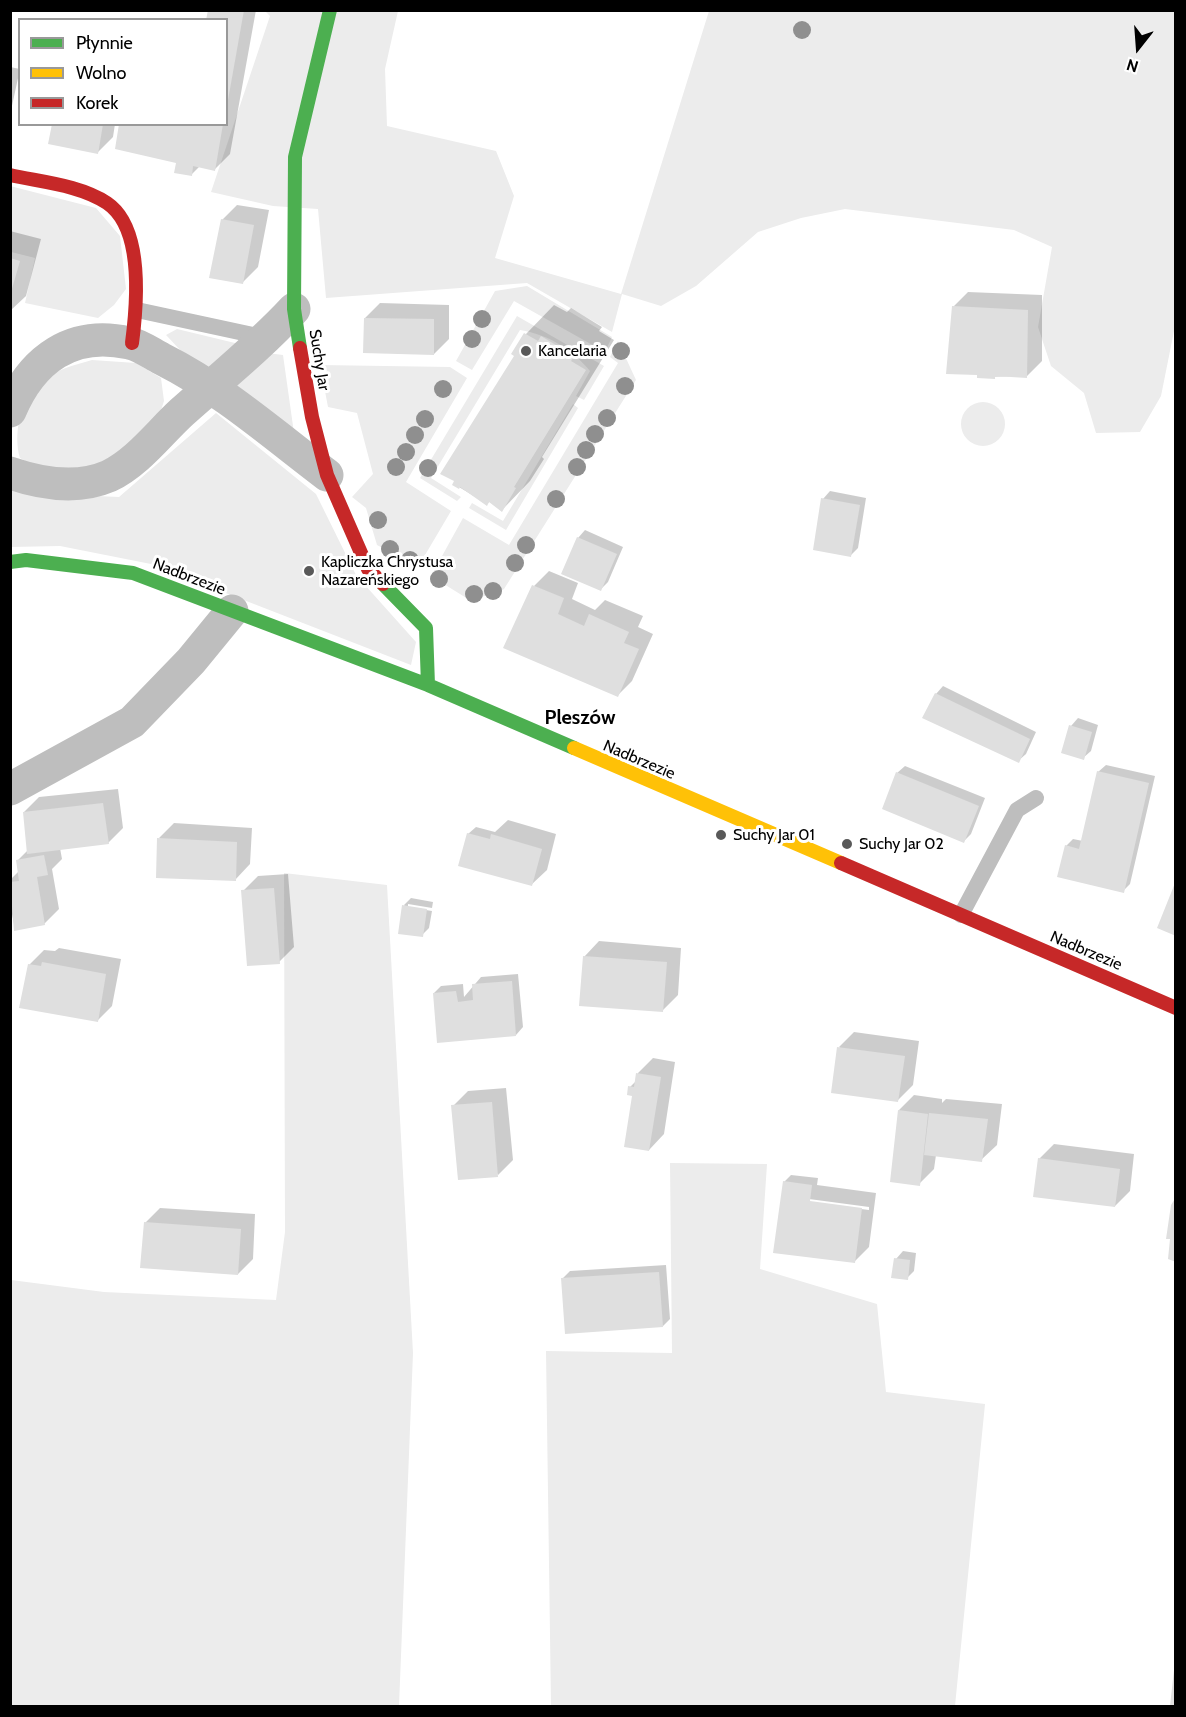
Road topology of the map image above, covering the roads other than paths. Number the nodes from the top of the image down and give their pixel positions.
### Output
1 (330, 10) edge
2 (10, 175) edge
3 (294, 309) junction
4 (137, 310) junction
5 (268, 338) junction
6 (132, 343) junction
7 (213, 388) junction
8 (10, 411) edge
9 (10, 473) edge
10 (327, 475) junction
11 (10, 562) edge
12 (232, 611) junction
13 (428, 685) junction
14 (10, 789) edge
15 (1036, 798) dead end
16 (961, 915) junction
17 (1176, 1008) edge

1 - 3 street, Suchy Jar
2 - 4 street
3 - 5 street
3 - 10 street, Suchy Jar
4 - 5 lane
4 - 6 street
5 - 7 street
6 - 7 street
6 - 8 street
7 - 9 street
7 - 10 street
10 - 13 street, Suchy Jar
11 - 12 street, Nadbrzezie
12 - 13 street, Nadbrzezie
12 - 14 street
13 - 16 street, Nadbrzezie
15 - 16 lane
16 - 17 street, Nadbrzezie

